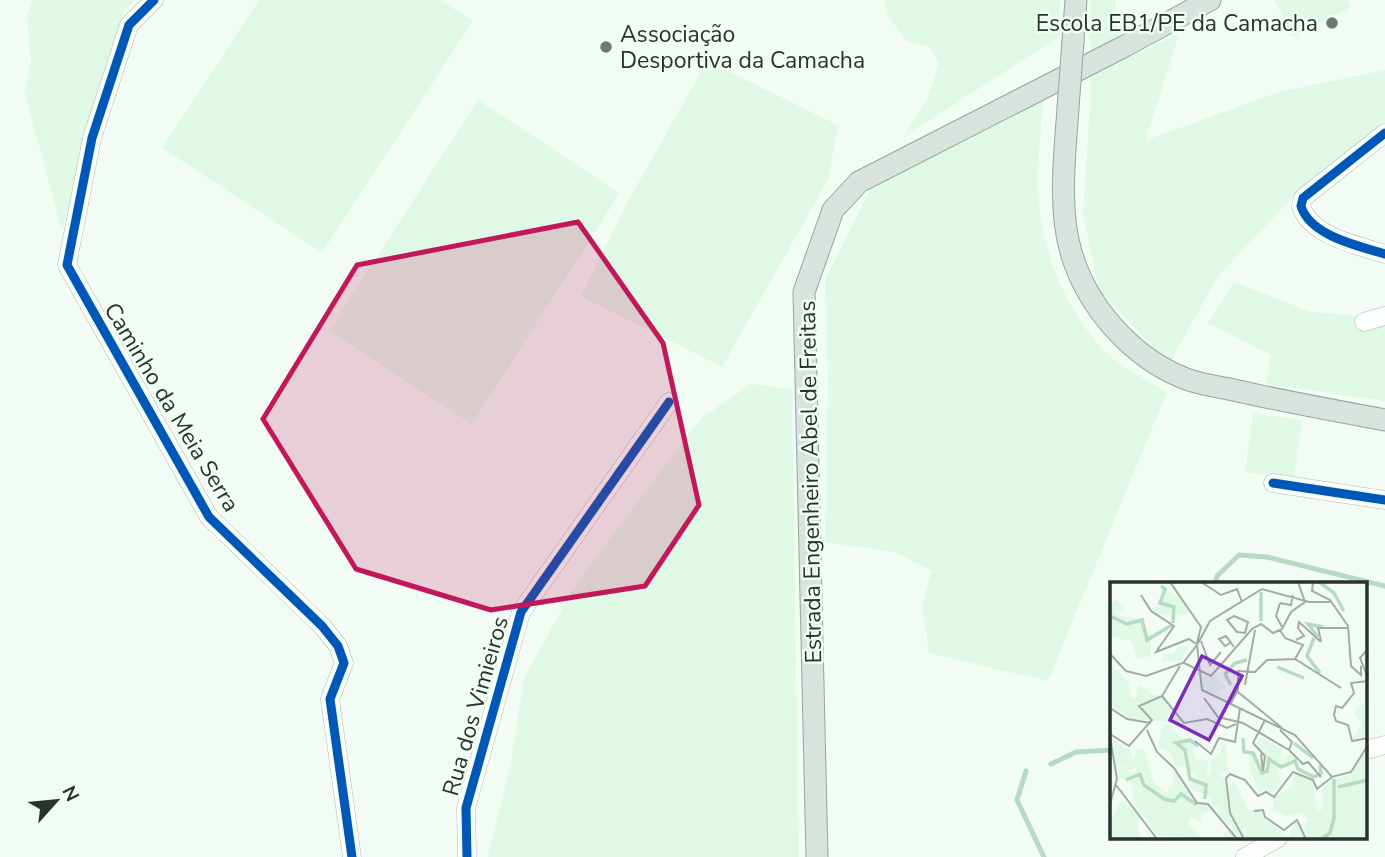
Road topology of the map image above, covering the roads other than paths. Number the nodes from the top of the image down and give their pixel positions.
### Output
1 (155, 0) edge
2 (1076, 0) edge
3 (1210, 0) edge
4 (1385, 132) edge
5 (1385, 254) edge
6 (1385, 316) edge
7 (1364, 322) dead end
8 (669, 401) dead end
9 (1385, 420) edge
10 (1273, 483) dead end
11 (1385, 500) edge
12 (1385, 745) edge
13 (1368, 749) edge
14 (1275, 840) edge
15 (352, 857) edge
16 (467, 857) edge
17 (817, 857) edge
18 (1245, 857) edge

1 - 15 street, Caminho da Meia Serra
2 - 9 main road, bridge
3 - 17 main road, Estrada Engenheiro Abel de Freitas
4 - 5 street
6 - 7 street
8 - 16 street, Rua dos Vimieiros
10 - 11 street
12 - 13 street
14 - 18 street

